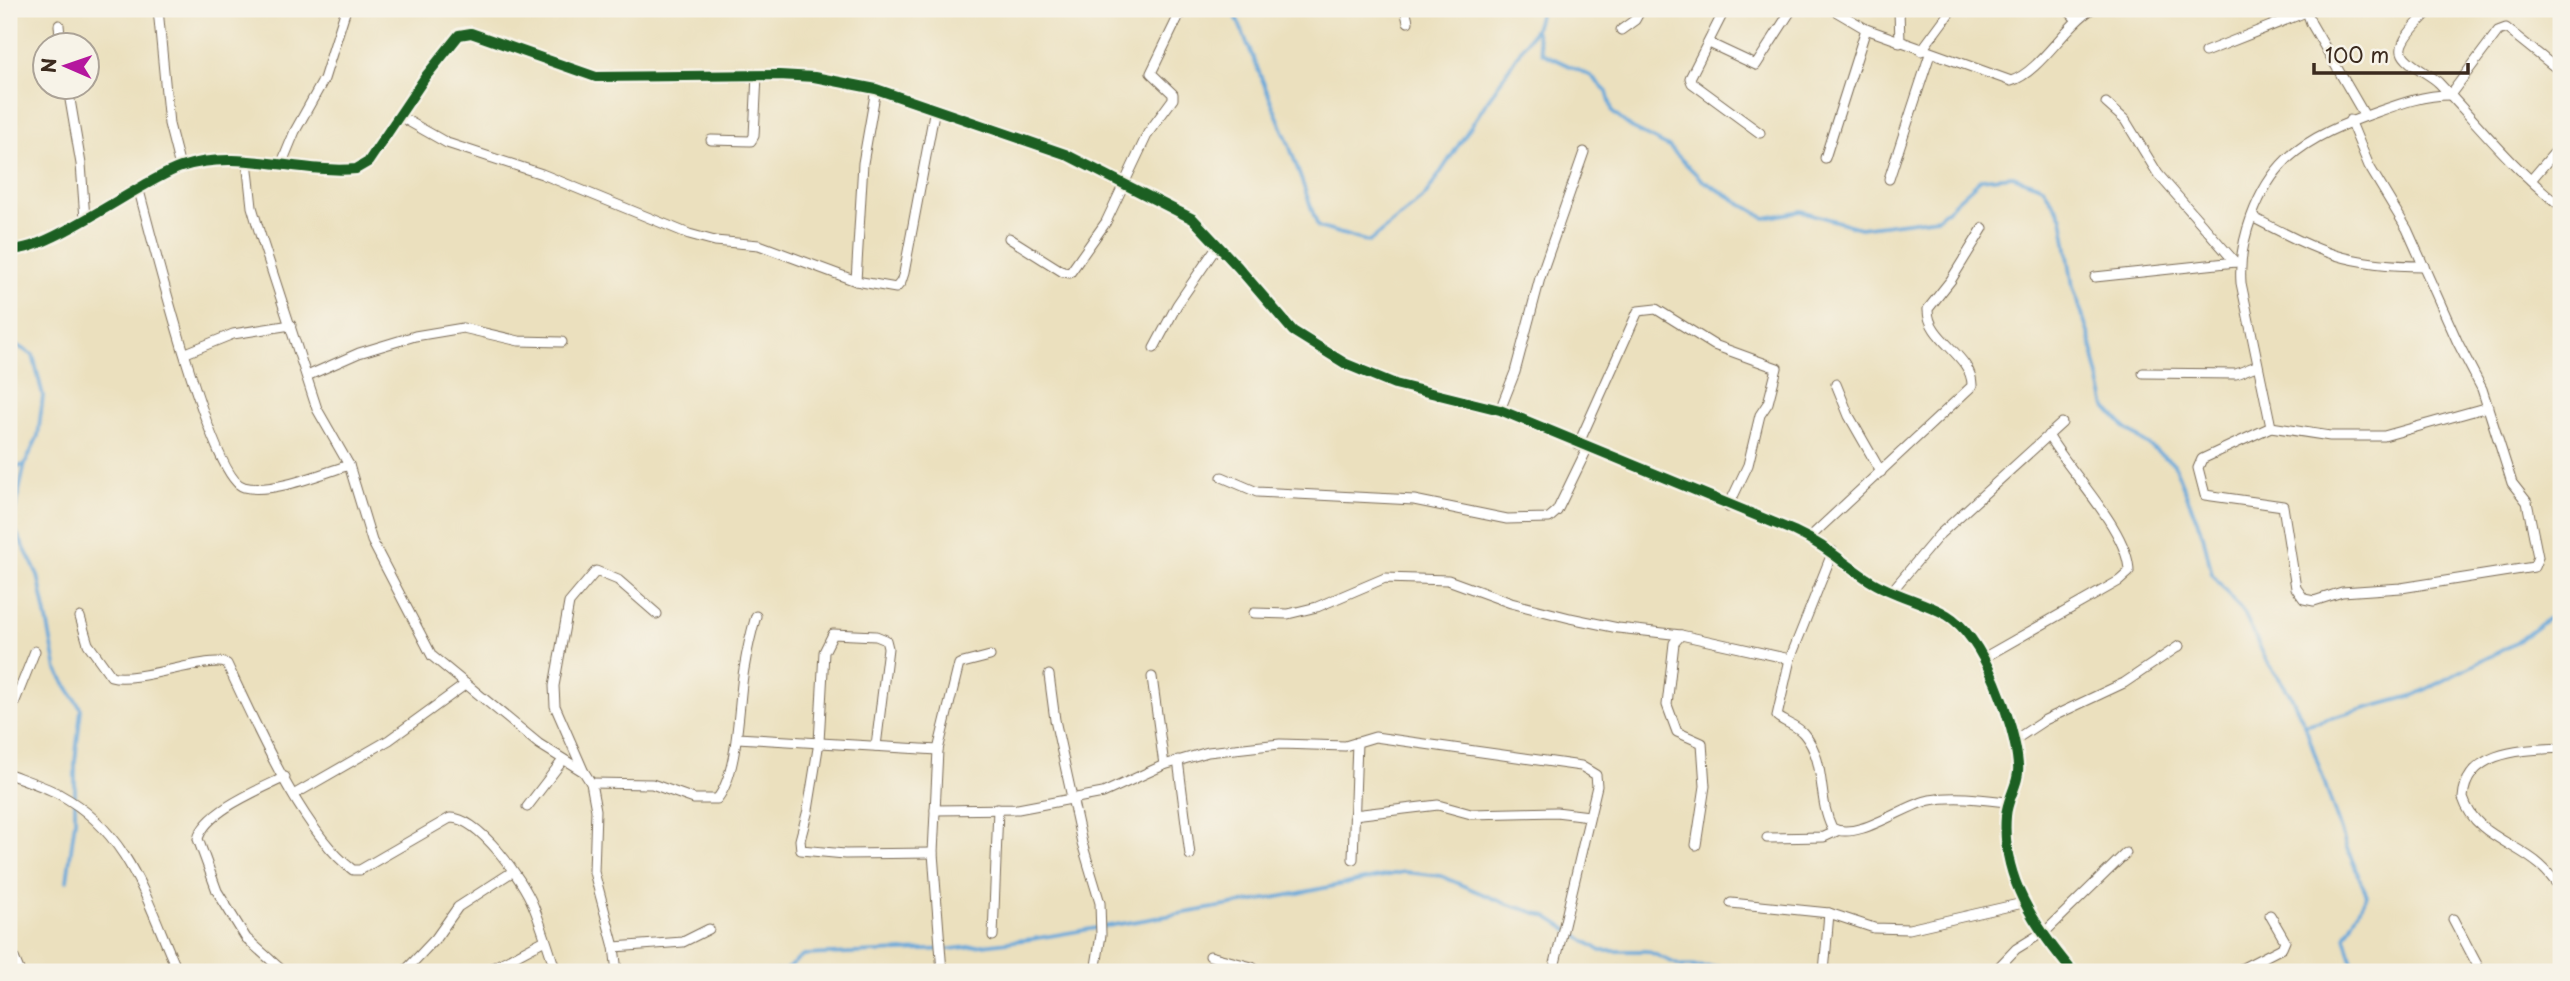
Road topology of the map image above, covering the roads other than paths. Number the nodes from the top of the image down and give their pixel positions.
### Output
1 (158, 9) edge
2 (346, 9) edge
3 (1405, 9) edge
4 (1640, 9) edge
5 (1725, 9) edge
6 (1792, 9) edge
7 (1832, 9) edge
8 (1899, 9) edge
9 (1952, 9) edge
10 (2067, 9) edge
11 (2092, 9) edge
12 (2431, 9) edge
13 (1181, 11) dead end
14 (2306, 11) edge
15 (2079, 15) edge
16 (1408, 22) dead end
17 (59, 25) dead end
18 (1866, 29) junction
19 (1621, 30) dead end
20 (60, 32) edge
21 (1709, 43) junction
22 (1900, 43) junction
23 (2205, 52) dead end
24 (1926, 53) junction
25 (2561, 72) edge
26 (757, 75) junction
27 (876, 89) junction
28 (2451, 95) junction
29 (70, 102) edge
30 (2106, 103) dead end
31 (935, 108) junction
32 (2365, 116) junction
33 (401, 117) junction
34 (2350, 120) junction
35 (1760, 133) dead end
36 (711, 140) dead end
37 (2561, 145) edge
38 (1584, 152) dead end
39 (1825, 158) dead end
40 (247, 161) junction
41 (281, 165) junction
42 (180, 167) junction
43 (1889, 179) dead end
44 (2531, 180) junction
45 (1123, 184) junction
46 (138, 187) junction
47 (2561, 206) edge
48 (2252, 217) junction
49 (85, 219) junction
50 (1983, 228) dead end
51 (1009, 238) dead end
52 (1217, 245) junction
53 (9, 250) edge
54 (2237, 262) junction
55 (2424, 266) junction
56 (2095, 277) dead end
57 (856, 281) junction
58 (291, 326) junction
59 (562, 342) dead end
60 (1154, 348) dead end
61 (186, 353) junction
62 (2256, 366) junction
63 (2143, 373) dead end
64 (307, 376) junction
65 (1836, 384) dead end
66 (2488, 407) junction
67 (1500, 410) junction
68 (2062, 423) dead end
69 (2271, 427) junction
70 (2048, 435) junction
71 (1583, 447) junction
72 (348, 466) junction
73 (1881, 472) junction
74 (1222, 477) dead end
75 (1728, 507) junction
76 (1809, 538) junction
77 (1833, 551) junction
78 (1891, 592) junction
79 (1254, 613) dead end
80 (657, 614) dead end
81 (755, 616) dead end
82 (80, 617) dead end
83 (1681, 635) junction
84 (2179, 646) dead end
85 (35, 651) dead end
86 (990, 656) dead end
87 (1985, 657) junction
88 (1790, 659) junction
89 (1049, 675) dead end
90 (1152, 677) dead end
91 (466, 684) junction
92 (9, 716) edge
93 (737, 738) junction
94 (2013, 741) junction
95 (819, 742) junction
96 (1357, 742) junction
97 (876, 746) junction
98 (2561, 748) edge
99 (939, 750) junction
100 (563, 760) junction
101 (1178, 761) junction
102 (1164, 765) junction
103 (583, 772) junction
104 (9, 774) edge
105 (285, 777) junction
106 (591, 783) junction
107 (295, 794) junction
108 (1073, 799) junction
109 (2007, 802) junction
110 (527, 807) dead end
111 (998, 809) junction
112 (936, 810) junction
113 (1354, 815) junction
114 (1589, 816) junction
115 (1837, 831) junction
116 (1767, 838) dead end
117 (1696, 845) dead end
118 (933, 853) junction
119 (2126, 853) dead end
120 (1189, 855) dead end
121 (1353, 859) dead end
122 (512, 872) junction
123 (2561, 890) edge
124 (2023, 903) junction
125 (1731, 904) dead end
126 (1829, 912) junction
127 (2270, 915) dead end
128 (2453, 919) dead end
129 (709, 929) dead end
130 (2043, 932) junction
131 (993, 936) dead end
132 (545, 940) junction
133 (9, 946) edge
134 (614, 947) junction
135 (1210, 956) dead end
136 (2000, 970) edge
137 (20, 972) edge
138 (178, 972) edge
139 (284, 972) edge
140 (404, 972) edge
141 (485, 972) edge
142 (556, 972) edge
143 (617, 972) edge
144 (942, 972) edge
145 (1095, 972) edge
146 (1259, 972) edge
147 (1553, 972) edge
148 (1824, 972) edge
149 (2073, 972) edge
150 (2235, 972) edge
151 (2481, 972) edge

1 - 42 street
2 - 41 street
3 - 16 street
4 - 19 street
5 - 21 street
6 - 21 street
7 - 18 street
8 - 22 street
9 - 24 street
10 - 15 street
11 - 15 street
12 - 28 street
13 - 45 street
14 - 23 street
14 - 32 street
15 - 24 street
17 - 20 street
18 - 22 street
18 - 39 street
21 - 35 street
22 - 24 street
24 - 43 street
25 - 28 street
26 - 27 street
26 - 33 street
26 - 36 street
27 - 31 street
27 - 57 street
28 - 32 street
28 - 44 street
29 - 49 street
30 - 54 street
31 - 45 street
31 - 57 street
32 - 34 street
33 - 41 street
33 - 57 street
34 - 48 street
34 - 55 street
37 - 44 street
38 - 67 street
40 - 41 street
40 - 42 street
40 - 58 street
42 - 46 street
44 - 47 street
45 - 51 street
45 - 52 street
46 - 49 street
46 - 61 street
48 - 54 street
48 - 55 street
49 - 53 street
50 - 73 street
52 - 60 street
52 - 67 street
54 - 56 street
54 - 62 street
55 - 66 street
58 - 61 street
58 - 64 street
59 - 64 street
61 - 72 street
62 - 63 street
62 - 69 street
64 - 72 street
65 - 73 street
66 - 69 street
66 - 69 street
67 - 71 street
68 - 70 street
70 - 78 street
70 - 87 street
71 - 74 street
71 - 75 street
71 - 75 street
72 - 91 street
73 - 76 street
75 - 76 street
76 - 77 street
77 - 78 street
77 - 88 street
78 - 87 street
79 - 83 street
80 - 103 street
81 - 93 street
82 - 105 street
83 - 88 street
83 - 117 street
84 - 94 street
85 - 92 street
86 - 99 street
87 - 94 street
88 - 115 street
89 - 108 street
90 - 102 street
91 - 100 street
91 - 107 street
93 - 95 street
93 - 106 street
94 - 109 street
95 - 97 street
95 - 97 street
95 - 118 street
96 - 101 street
96 - 113 street
96 - 114 street
97 - 99 street
98 - 123 street
99 - 112 street
100 - 103 street
100 - 110 street
101 - 102 street
101 - 120 street
102 - 108 street
103 - 106 street
104 - 138 street
105 - 107 street
105 - 139 street
106 - 134 street
107 - 122 street
108 - 111 street
108 - 145 street
109 - 115 street
109 - 124 street
111 - 112 street
111 - 131 street
112 - 118 street
113 - 114 street
113 - 121 street
114 - 147 street
115 - 116 street
118 - 144 street
119 - 130 street
122 - 132 street
122 - 140 street
124 - 126 street
124 - 130 street
125 - 126 street
126 - 148 street
127 - 150 street
128 - 151 street
129 - 134 street
130 - 136 street
130 - 149 street
132 - 141 street
132 - 142 street
133 - 137 street
134 - 143 street
135 - 146 street

